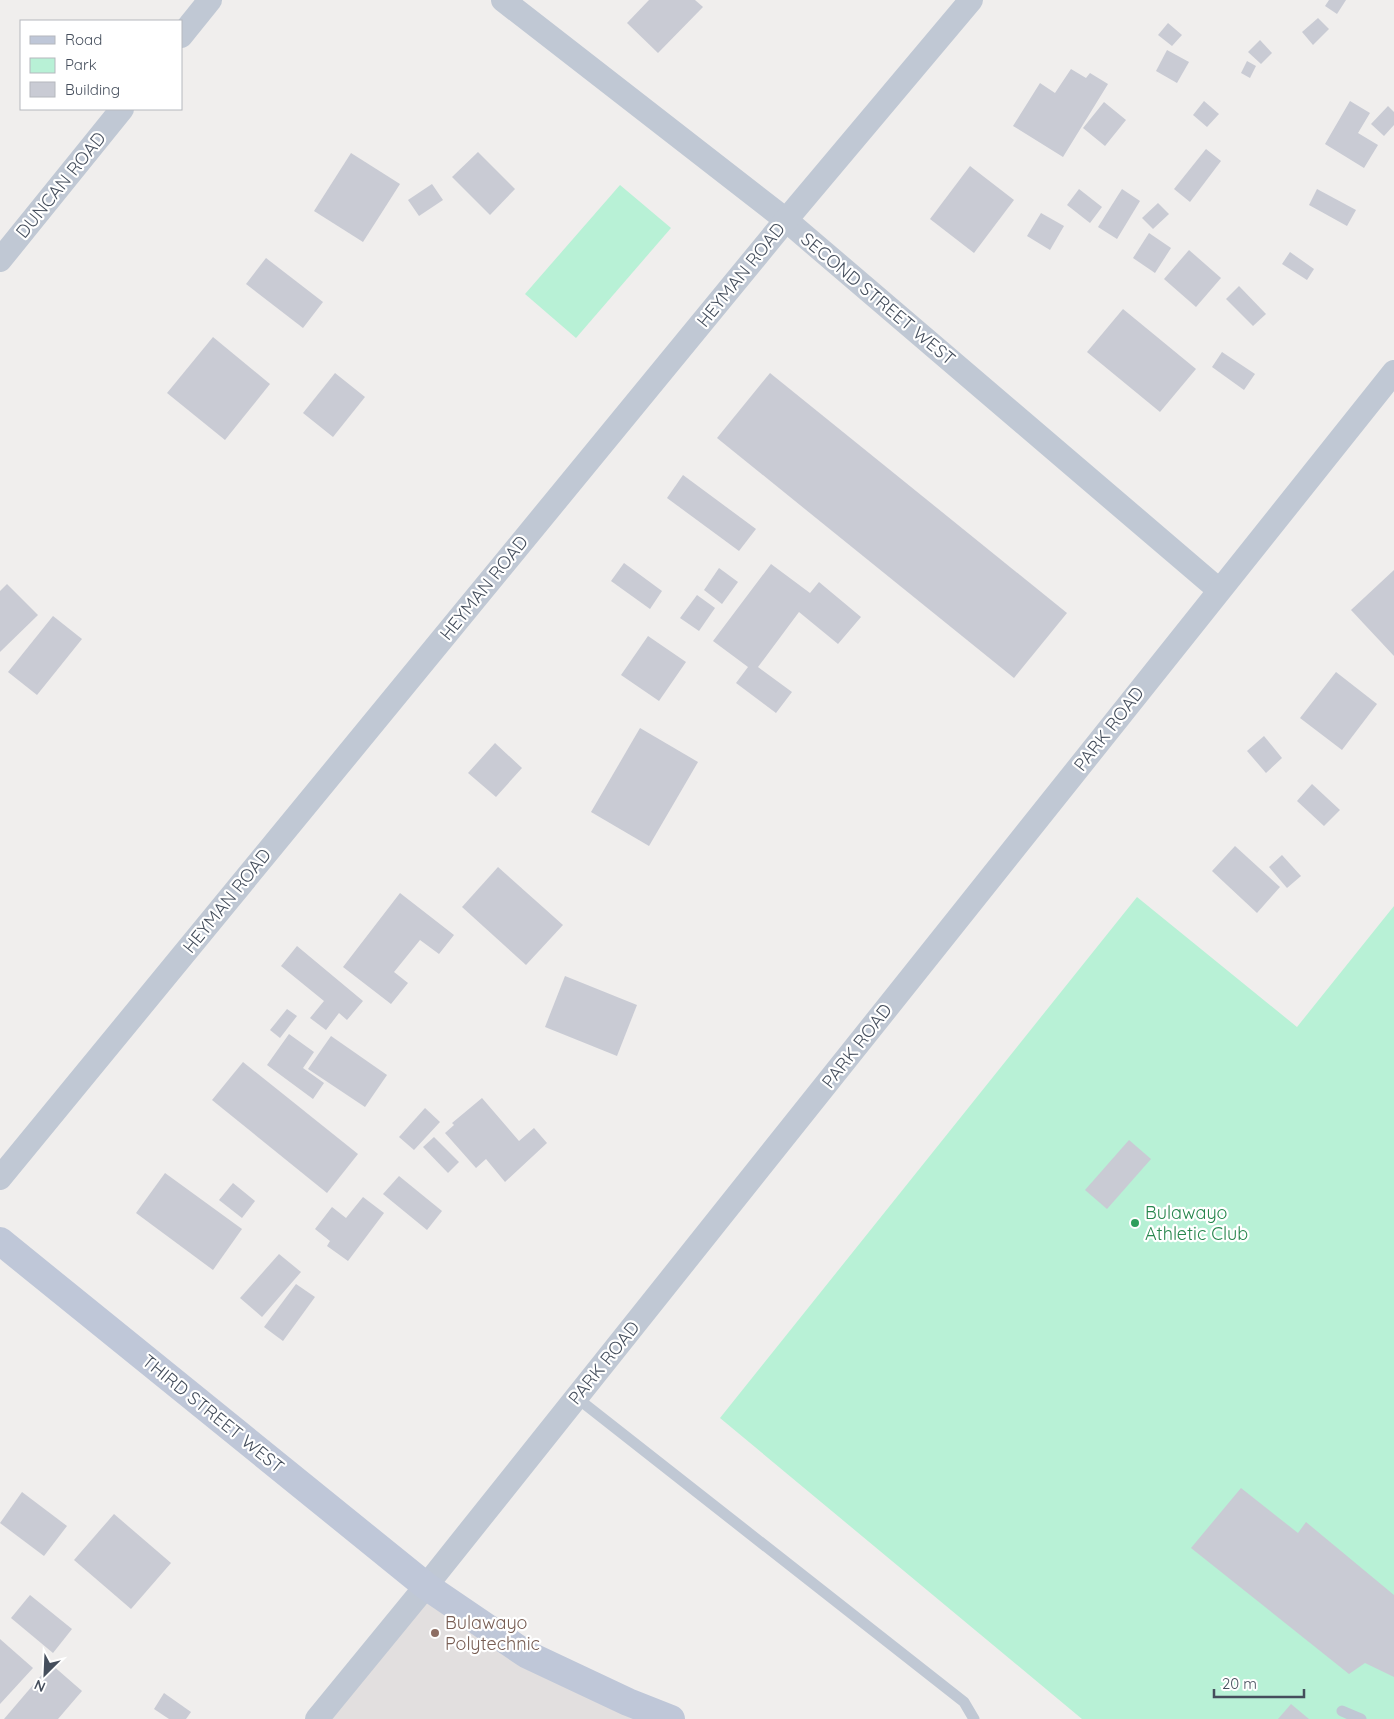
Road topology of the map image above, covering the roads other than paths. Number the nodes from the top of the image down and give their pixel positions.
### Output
1 (210, 0) edge
2 (503, 0) edge
3 (971, 0) edge
4 (182, 35) edge
5 (121, 110) edge
6 (786, 220) junction
7 (0, 260) edge
8 (1394, 372) edge
9 (1219, 590) junction
10 (0, 1178) edge
11 (0, 1241) edge
12 (577, 1398) junction
13 (426, 1586) junction
14 (1342, 1711) dead end
15 (317, 1719) edge
16 (671, 1719) edge
17 (974, 1719) edge
18 (1361, 1719) edge

1 - 4 street
2 - 6 street, SECOND STREET WEST
3 - 6 street, HEYMAN ROAD
5 - 7 street, DUNCAN ROAD
6 - 9 street, SECOND STREET WEST
6 - 10 street, HEYMAN ROAD
8 - 9 street, PARK ROAD
9 - 12 street, PARK ROAD
11 - 13 main road, THIRD STREET WEST
12 - 13 street, PARK ROAD
12 - 17 lane
13 - 15 street, PARK ROAD
13 - 16 main road, THIRD STREET WEST
14 - 18 lane

